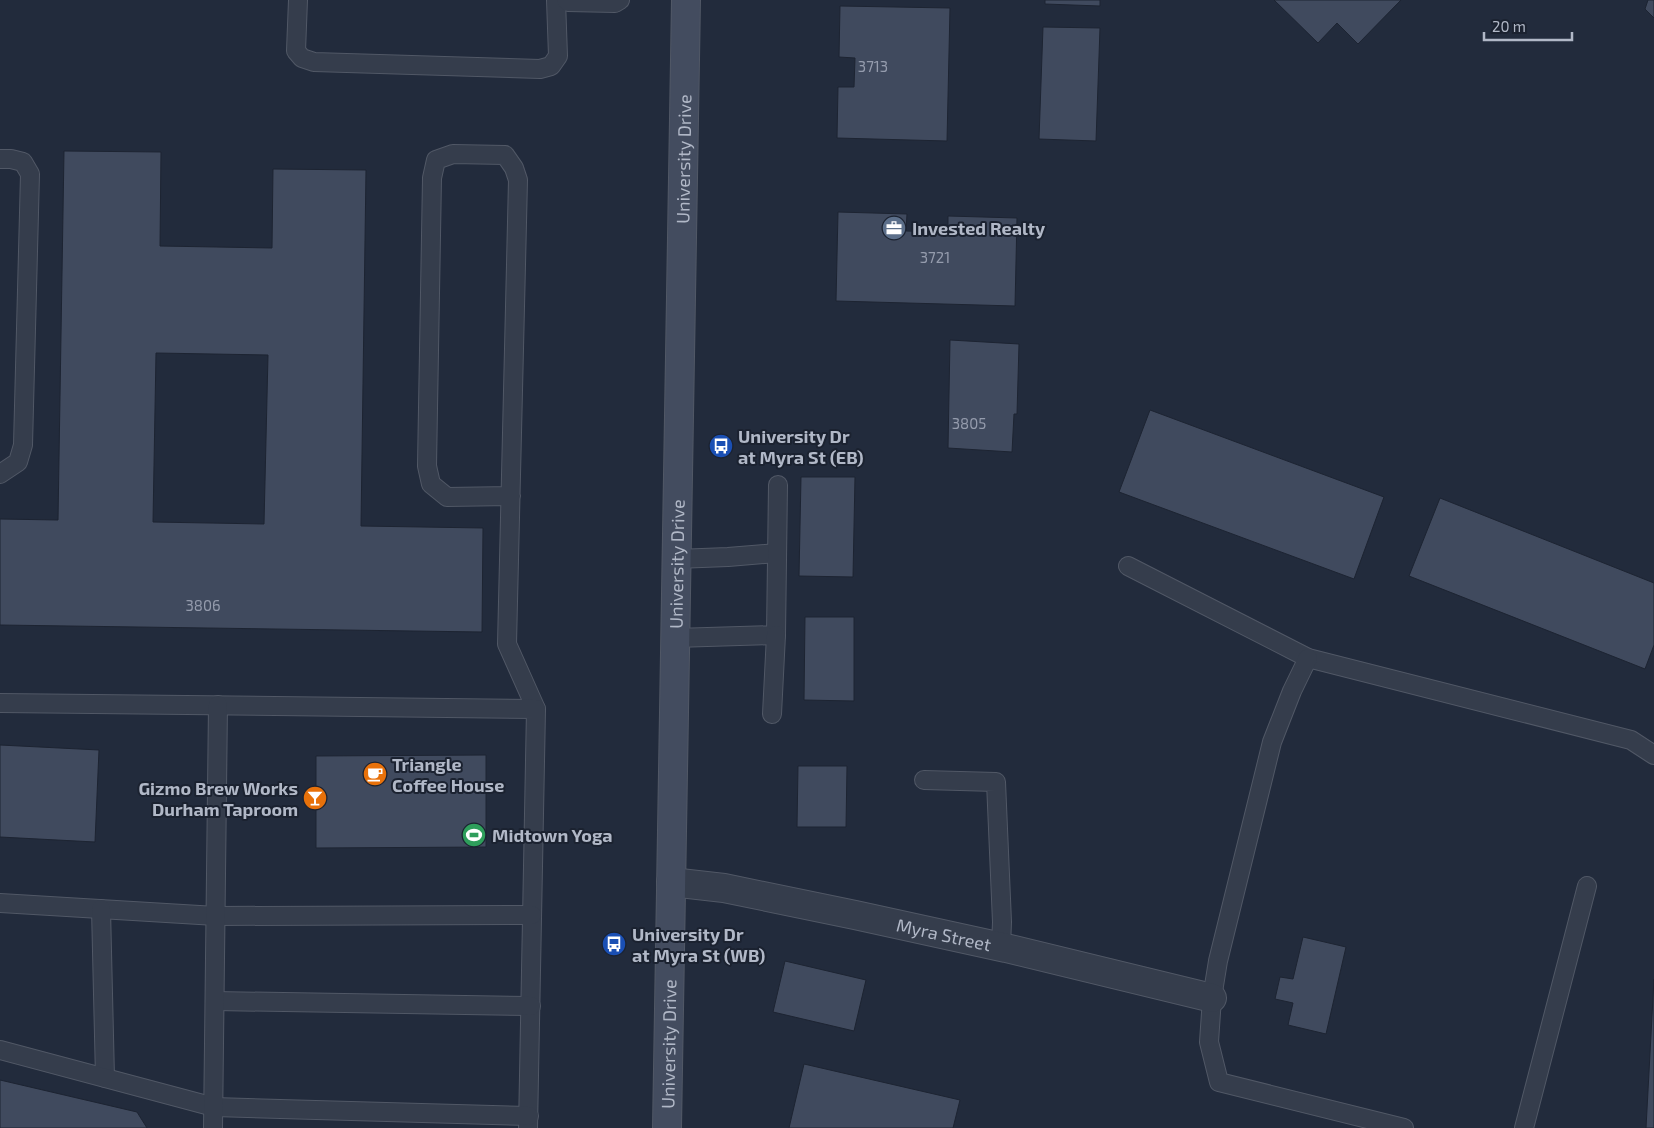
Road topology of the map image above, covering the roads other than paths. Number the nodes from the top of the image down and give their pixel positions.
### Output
1 (298, 0) edge
2 (556, 0) edge
3 (566, 0) edge
4 (620, 0) edge
5 (686, 0) edge
6 (0, 159) edge
7 (0, 474) edge
8 (778, 485) dead end
9 (511, 496) junction
10 (777, 553) junction
11 (676, 559) junction
12 (1128, 566) dead end
13 (776, 635) junction
14 (675, 638) junction
15 (1308, 658) junction
16 (0, 703) edge
17 (218, 705) junction
18 (536, 709) junction
19 (772, 714) dead end
20 (1654, 755) edge
21 (924, 780) dead end
22 (671, 882) junction
23 (1587, 886) dead end
24 (0, 903) edge
25 (101, 909) junction
26 (532, 914) junction
27 (216, 916) junction
28 (1000, 947) junction
29 (1212, 998) junction
30 (215, 1001) junction
31 (530, 1006) junction
32 (0, 1050) edge
33 (105, 1078) junction
34 (214, 1107) junction
35 (529, 1122) edge
36 (213, 1128) edge
37 (667, 1128) edge
38 (1404, 1128) edge
39 (1524, 1128) edge

1 - 2 lane
3 - 4 lane
5 - 11 main road, University Drive
6 - 7 lane
8 - 10 lane
9 - 9 lane
9 - 18 lane
10 - 11 lane
10 - 13 lane
11 - 14 main road, University Drive
12 - 15 lane
13 - 14 lane
13 - 19 lane
14 - 22 main road, University Drive
15 - 20 lane
15 - 29 lane
16 - 17 lane
17 - 18 lane
17 - 27 lane
18 - 26 lane
21 - 28 lane
22 - 28 street, Myra Street
22 - 37 main road, University Drive
23 - 39 lane
24 - 25 lane
25 - 27 lane
25 - 33 lane
26 - 27 lane
26 - 31 lane
27 - 30 lane
28 - 29 street, Myra Street
29 - 38 lane
30 - 31 lane
30 - 34 lane
31 - 35 lane
32 - 33 lane
33 - 34 lane
34 - 35 lane
34 - 36 lane

